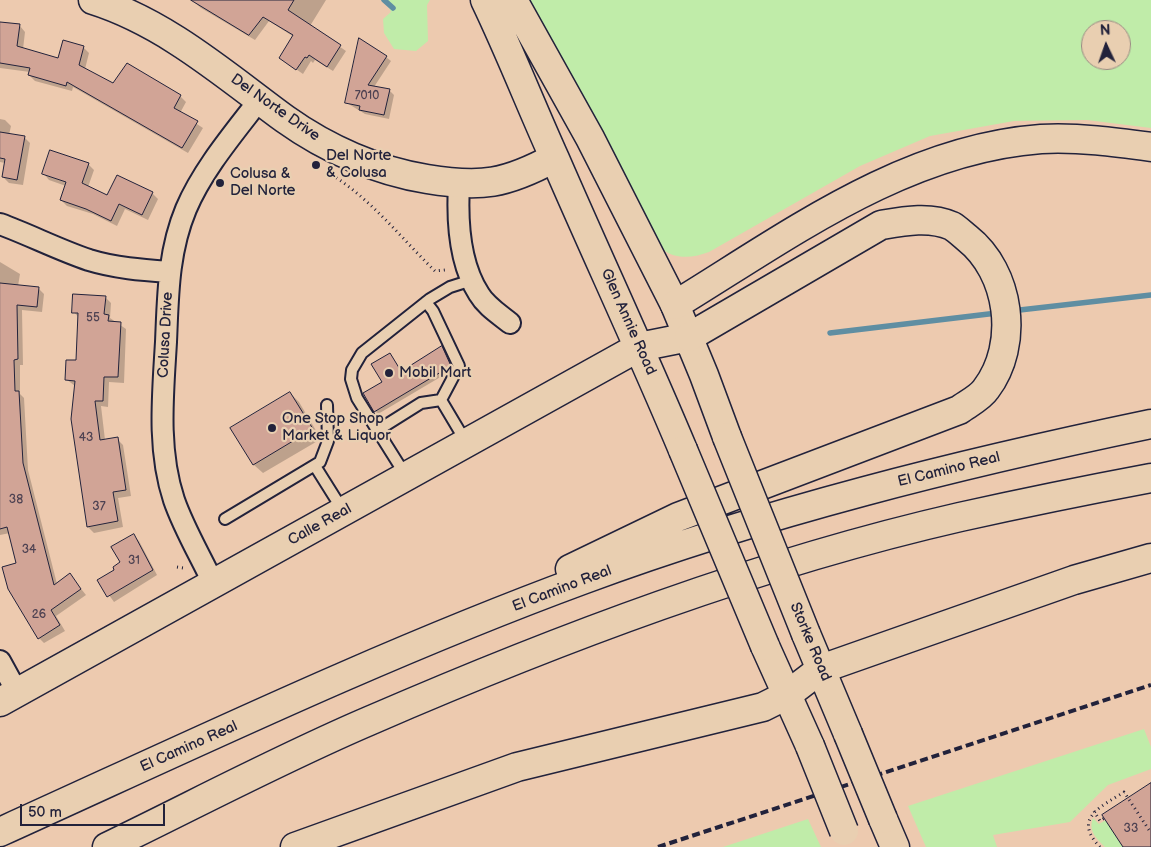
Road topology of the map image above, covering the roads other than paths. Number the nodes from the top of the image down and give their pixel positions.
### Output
1 (93, 0) edge
2 (485, 0) edge
3 (513, 0) edge
4 (260, 100) junction
5 (1151, 147) edge
6 (554, 158) junction
7 (459, 185) junction
8 (0, 224) edge
9 (169, 272) junction
10 (472, 280) junction
11 (426, 302) junction
12 (674, 305) junction
13 (510, 323) dead end
14 (689, 337) junction
15 (639, 347) junction
16 (441, 400) junction
17 (327, 405) dead end
18 (1151, 424) edge
19 (378, 430) junction
20 (467, 443) junction
21 (315, 466) junction
22 (407, 477) junction
23 (1151, 478) edge
24 (344, 512) junction
25 (225, 519) dead end
26 (1151, 558) edge
27 (214, 585) junction
28 (0, 661) edge
29 (822, 669) junction
30 (355, 672) junction
31 (786, 695) junction
32 (8, 697) edge
33 (0, 832) edge
34 (848, 839) edge
35 (107, 847) edge
36 (295, 847) edge
37 (895, 847) edge

1 - 4 main road, Del Norte Drive
2 - 6 main road, Glen Annie Road
3 - 12 main road
4 - 7 main road, Del Norte Drive
4 - 9 street, Colusa Drive
5 - 12 main road
6 - 7 main road, Del Norte Drive
6 - 15 main road, Glen Annie Road
7 - 10 street
8 - 9 street
9 - 27 street, Colusa Drive
10 - 11 lane
10 - 13 street
11 - 16 lane
11 - 19 lane
12 - 14 main road
12 - 15 main road
14 - 15 main road
14 - 29 main road, Storke Road, bridge
14 - 30 main road
15 - 20 main road, Calle Real
15 - 31 main road, Glen Annie Road, bridge
16 - 19 lane
16 - 20 lane
17 - 21 lane
18 - 30 main road, El Camino Real
19 - 22 lane
20 - 22 main road, Calle Real
21 - 24 lane
21 - 25 lane
22 - 24 main road, Calle Real
23 - 35 main road
24 - 27 main road, Calle Real
26 - 29 main road
27 - 32 main road, Calle Real
28 - 32 street
29 - 31 main road
29 - 37 main road, Storke Road, bridge
30 - 33 main road, El Camino Real
31 - 34 main road, bridge
31 - 36 main road

